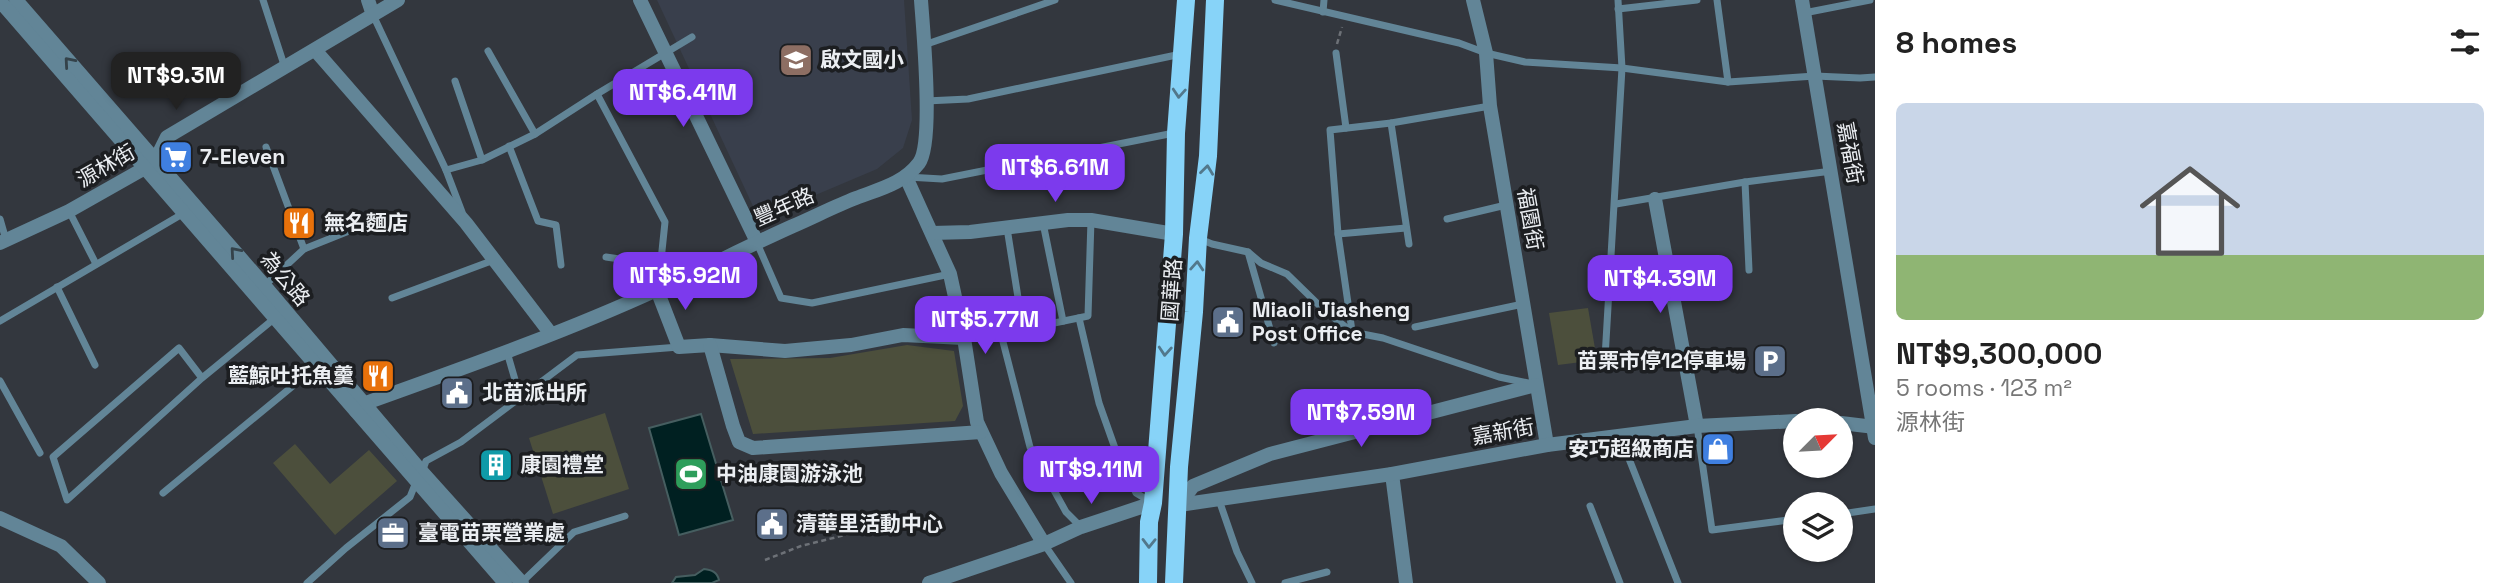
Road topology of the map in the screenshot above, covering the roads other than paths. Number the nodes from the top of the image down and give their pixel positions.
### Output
1 (16, 0) edge
2 (263, 0) edge
3 (368, 0) edge
4 (398, 0) edge
5 (640, 0) edge
6 (921, 0) edge
7 (1055, 0) edge
8 (1186, 0) edge
9 (1215, 0) edge
10 (1275, 0) edge
11 (1324, 0) edge
12 (1474, 0) edge
13 (1618, 0) edge
14 (1697, 0) edge
15 (1717, 0) edge
16 (1870, 0) edge
17 (0, 1) edge
18 (1803, 7) edge
19 (1618, 9) junction
20 (1323, 12) junction
21 (373, 15) junction
22 (692, 37) dead end
23 (924, 45) junction
24 (315, 50) junction
25 (488, 51) dead end
26 (665, 52) junction
27 (1336, 53) road end
28 (1486, 53) junction
29 (1182, 54) junction
30 (285, 68) junction
31 (1622, 68) junction
32 (1815, 76) junction
33 (1875, 77) edge
34 (455, 81) dead end
35 (1728, 82) junction
36 (597, 94) junction
37 (926, 101) junction
38 (1490, 106) junction
39 (1391, 123) junction
40 (1346, 128) junction
41 (1176, 133) junction
42 (535, 134) junction
43 (509, 146) junction
44 (266, 147) dead end
45 (482, 160) junction
46 (150, 164) junction
47 (446, 170) junction
48 (1832, 171) junction
49 (906, 177) junction
50 (1745, 182) junction
51 (1655, 199) junction
52 (1616, 204) junction
53 (1506, 205) junction
54 (189, 209) junction
55 (69, 212) junction
56 (388, 215) dead end
57 (0, 219) edge
58 (1447, 219) dead end
59 (1091, 220) junction
60 (466, 223) junction
61 (1043, 223) junction
62 (1007, 227) junction
63 (1406, 228) junction
64 (932, 233) junction
65 (1174, 234) junction
66 (1338, 234) junction
67 (1198, 238) junction
68 (3, 242) edge
69 (757, 242) junction
70 (1409, 243) dead end
71 (304, 249) junction
72 (1248, 252) junction
73 (606, 257) dead end
74 (495, 260) junction
75 (96, 264) junction
76 (561, 265) dead end
77 (661, 265) junction
78 (1749, 270) dead end
79 (950, 274) junction
80 (57, 287) junction
81 (657, 290) junction
82 (260, 291) junction
83 (392, 298) dead end
84 (1523, 304) junction
85 (279, 314) junction
86 (1079, 318) junction
87 (0, 321) edge
88 (1063, 321) junction
89 (1415, 327) dead end
90 (1023, 329) junction
91 (1352, 332) junction
92 (551, 334) junction
93 (1001, 334) junction
94 (964, 338) junction
95 (1274, 343) dead end
96 (710, 345) junction
97 (679, 346) junction
98 (508, 352) junction
99 (1605, 359) dead end
100 (95, 365) dead end
101 (317, 366) junction
102 (202, 378) junction
103 (0, 381) edge
104 (1536, 385) junction
105 (520, 397) junction
106 (360, 407) junction
107 (1783, 422) edge
108 (1697, 426) junction
109 (1853, 426) edge
110 (1874, 431) edge
111 (981, 432) junction
112 (1620, 436) junction
113 (1547, 446) junction
114 (40, 453) dead end
115 (1392, 474) junction
116 (419, 477) junction
117 (163, 493) dead end
118 (1219, 500) junction
119 (1153, 503) junction
120 (1179, 505) junction
121 (1590, 506) dead end
122 (1875, 509) edge
123 (1853, 512) edge
124 (625, 516) dead end
125 (0, 518) edge
126 (1783, 521) edge
127 (1081, 527) junction
128 (1044, 544) junction
129 (1326, 572) dead end
130 (1288, 582) edge
131 (99, 583) edge
132 (307, 583) edge
133 (505, 583) edge
134 (521, 583) edge
135 (929, 583) edge
136 (1071, 583) edge
137 (1148, 583) edge
138 (1174, 583) edge
139 (1252, 583) edge
140 (1406, 583) edge
141 (1620, 583) edge
142 (1678, 583) edge

46 -> 1 street, 為公路
2 - 30 lane
3 - 21 street
4 - 21 street, 源林街
5 - 26 street
6 - 23 street
7 - 23 lane
8 - 29 main road, 國華路
67 -> 9 main road, 國華路
10 - 20 lane
11 - 20 lane
12 - 28 street, 福園街
13 - 19 lane
14 - 19 lane
15 - 35 lane
16 - 18 lane
17 - 46 street, 為公路
18 - 32 street, 嘉福街
19 - 31 lane
20 - 28 lane
21 - 24 street, 源林街
21 - 47 lane
22 - 26 lane
23 - 37 street
24 - 30 street, 源林街
24 - 60 street
25 - 42 lane
26 - 36 lane
26 - 69 street
27 - 40 lane
28 - 31 lane
28 - 38 street, 福園街
29 - 37 lane
29 -> 41 main road, 國華路
30 - 46 street, 源林街
31 - 35 lane
31 - 52 lane
32 - 33 lane
32 - 35 lane
32 - 48 street, 嘉福街
34 - 45 lane
36 - 42 lane
36 - 77 lane
37 - 49 street
38 - 39 lane
38 - 53 street, 福園街
39 - 40 lane
39 - 63 lane
40 - 66 lane
41 - 49 lane
41 - 65 main road, 國華路
42 - 43 lane
43 - 45 lane
43 - 76 lane
44 - 71 lane
45 - 47 lane
46 - 54 street, 為公路
46 - 55 street, 源林街
47 - 60 lane
48 - 50 lane
48 - 110 street, 嘉福街
49 - 64 street
49 - 69 street, 豐年路
50 - 51 lane
50 - 78 lane
51 - 52 lane
51 - 108 street
52 - 99 lane
53 - 58 lane
53 - 84 street, 福園街
54 - 75 lane
54 - 82 street, 為公路
55 - 68 street, 源林街
55 - 75 lane
56 - 71 lane
57 - 68 lane
59 - 61 street
59 - 65 street
59 - 86 lane
60 - 74 street
61 - 62 street
61 - 88 lane
62 - 64 street
62 - 90 lane
63 - 66 lane
63 - 70 lane
64 - 79 street
65 - 67 main road
65 -> 119 main road, 國華路
66 - 91 lane
67 - 72 lane
120 -> 67 main road, 國華路
69 - 79 lane
69 - 81 street, 豐年路
71 - 82 lane
72 - 91 lane
72 - 95 lane
73 - 77 lane
74 - 83 lane
74 - 92 street
75 - 80 lane
77 - 81 lane
79 - 94 street
80 - 87 lane
80 - 100 lane
81 - 92 street, 豐年路
81 - 97 street
82 - 85 street, 為公路
84 - 89 lane
84 - 104 street, 福園街
85 - 101 street, 為公路
85 - 102 lane
85 - 106 street, 為公路
86 - 88 lane
86 - 119 lane
88 - 90 lane
90 - 93 lane
91 - 104 lane
92 - 98 street, 豐年路
93 - 94 lane
93 - 127 lane
94 - 96 street
94 - 111 street
96 - 97 street
96 - 111 street
97 - 105 lane
98 - 105 lane
98 - 106 street, 豐年路
101 - 106 street, 為公路
101 - 117 lane
102 - 102 lane
103 - 114 lane
104 - 113 street, 福園街
104 - 120 street
105 - 116 lane
106 - 116 street, 為公路
107 - 108 street, 嘉新街
108 - 112 street, 嘉新街
108 - 126 lane
109 - 110 street
111 - 128 street
112 - 113 street, 嘉新街
112 - 142 lane
113 - 115 street, 嘉新街
115 - 118 street, 嘉新街
115 - 140 street
116 - 132 lane
116 - 133 street, 為公路
116 - 134 street, 為公路
118 - 120 street, 嘉新街
118 - 139 lane
119 - 120 main road
119 - 127 street
119 -> 137 main road, 國華路
120 - 138 main road, 國華路
121 - 141 lane
122 - 123 lane
124 - 134 lane
125 - 131 street
127 - 128 street
128 - 135 street
128 - 136 lane
129 - 130 lane

